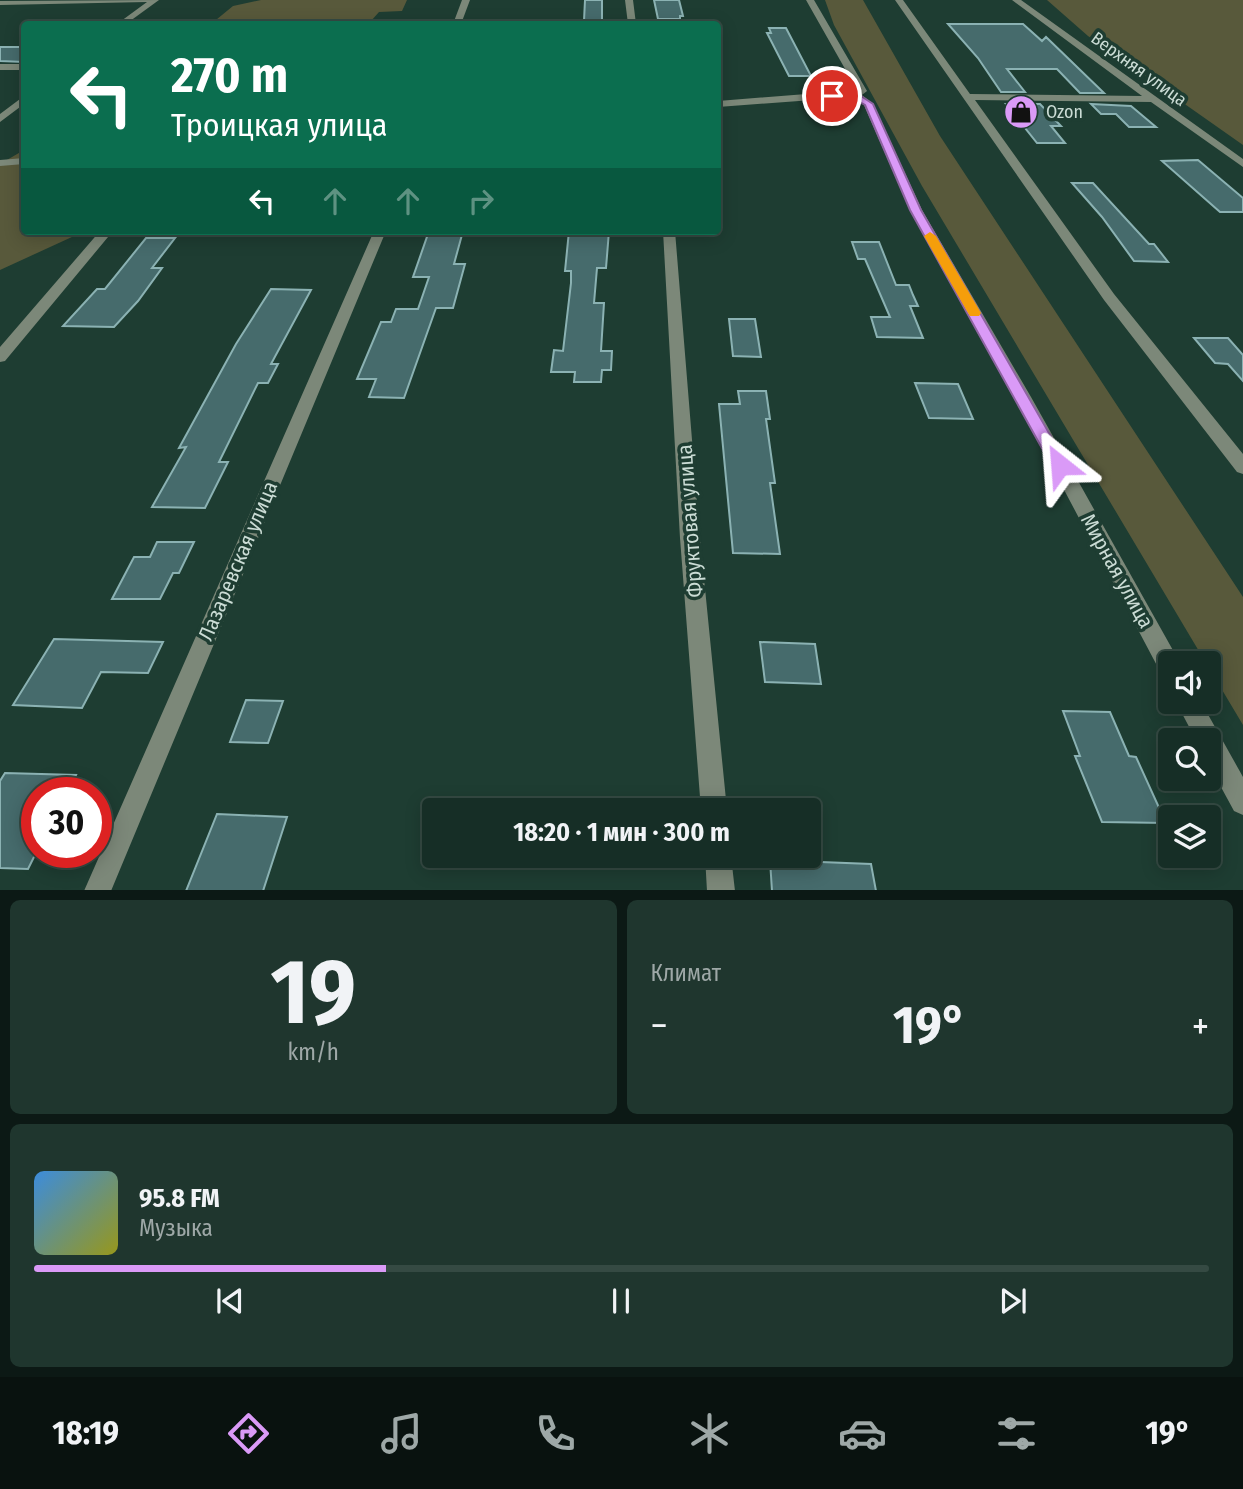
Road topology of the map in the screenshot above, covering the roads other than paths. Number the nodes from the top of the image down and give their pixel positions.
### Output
1 (154, 0) edge
2 (466, 0) edge
3 (629, 0) edge
4 (810, 0) edge
5 (899, 0) edge
6 (1016, 0) edge
7 (0, 3) edge
8 (125, 21) edge
9 (458, 21) edge
10 (632, 21) edge
11 (0, 67) edge
12 (21, 67) edge
13 (855, 94) junction
14 (969, 97) junction
15 (1155, 99) junction
16 (21, 102) edge
17 (721, 104) edge
18 (0, 119) edge
19 (21, 161) edge
20 (0, 163) edge
21 (1243, 164) edge
22 (104, 235) edge
23 (378, 235) edge
24 (670, 235) edge
25 (0, 357) edge
26 (1243, 467) edge
27 (1161, 651) edge
28 (1195, 714) edge
29 (713, 798) edge
30 (1243, 802) edge
31 (719, 868) edge
32 (97, 890) edge
33 (721, 890) edge

1 - 7 street
1 - 8 street
2 - 9 street
3 - 10 street
4 - 13 street, Мирная улица
5 - 14 street
6 - 15 street, Верхняя улица
11 - 12 street
13 - 17 street
13 - 27 street, Мирная улица
14 - 15 street
14 - 26 street
15 - 21 street, Верхняя улица
16 - 18 street
19 - 20 street
22 - 25 street
23 - 32 street, Лазаревская улица
24 - 29 street, Фруктовая улица
28 - 30 street
31 - 33 street

